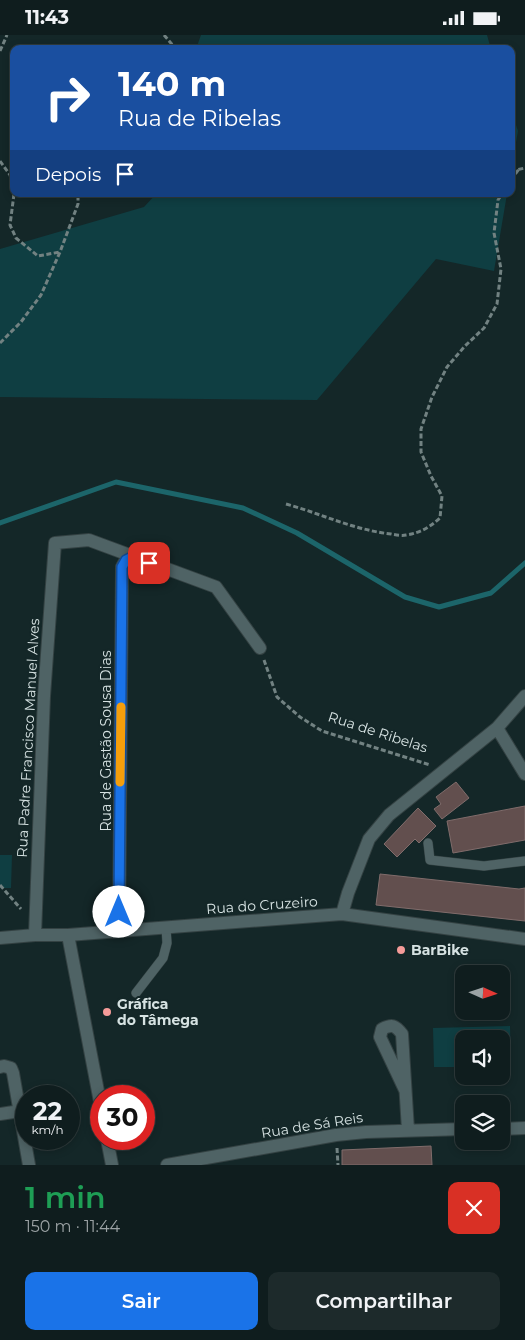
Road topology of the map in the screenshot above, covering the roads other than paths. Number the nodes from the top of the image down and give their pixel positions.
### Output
1 (132, 557) junction
2 (260, 647) road end
3 (525, 695) edge
4 (497, 728) junction
5 (525, 774) edge
6 (428, 843) dead end
7 (525, 861) edge
8 (342, 914) junction
9 (166, 928) junction
10 (35, 929) junction
11 (119, 931) junction
12 (68, 935) junction
13 (0, 938) edge
14 (525, 939) edge
15 (136, 993) dead end
16 (0, 1067) edge
17 (15, 1085) edge
18 (97, 1085) edge
19 (405, 1089) dead end
20 (15, 1112) edge
21 (0, 1114) edge
22 (525, 1128) edge
23 (455, 1129) edge
24 (510, 1129) edge
25 (408, 1130) junction
26 (26, 1150) edge
27 (109, 1150) edge
28 (29, 1165) edge
29 (112, 1165) edge
30 (167, 1165) edge

1 - 2 street
1 - 10 street, Rua Padre Francisco Manuel Alves
1 - 11 street, Rua de Gastão Sousa Dias
3 - 4 street
4 - 5 street
4 - 8 street
6 - 7 lane
8 - 9 street, Rua do Cruzeiro
8 - 14 street, Rua do Cruzeiro
9 - 11 street, Rua do Cruzeiro
9 - 15 lane
10 - 12 street, Rua do Cruzeiro
10 - 13 street, Rua do Cruzeiro
11 - 12 street, Rua do Cruzeiro
12 - 18 street
16 - 17 street
19 - 25 street
20 - 21 street
22 - 24 street
23 - 25 street, Rua de Sá Reis
25 - 30 street, Rua de Sá Reis
26 - 28 street
27 - 29 street

